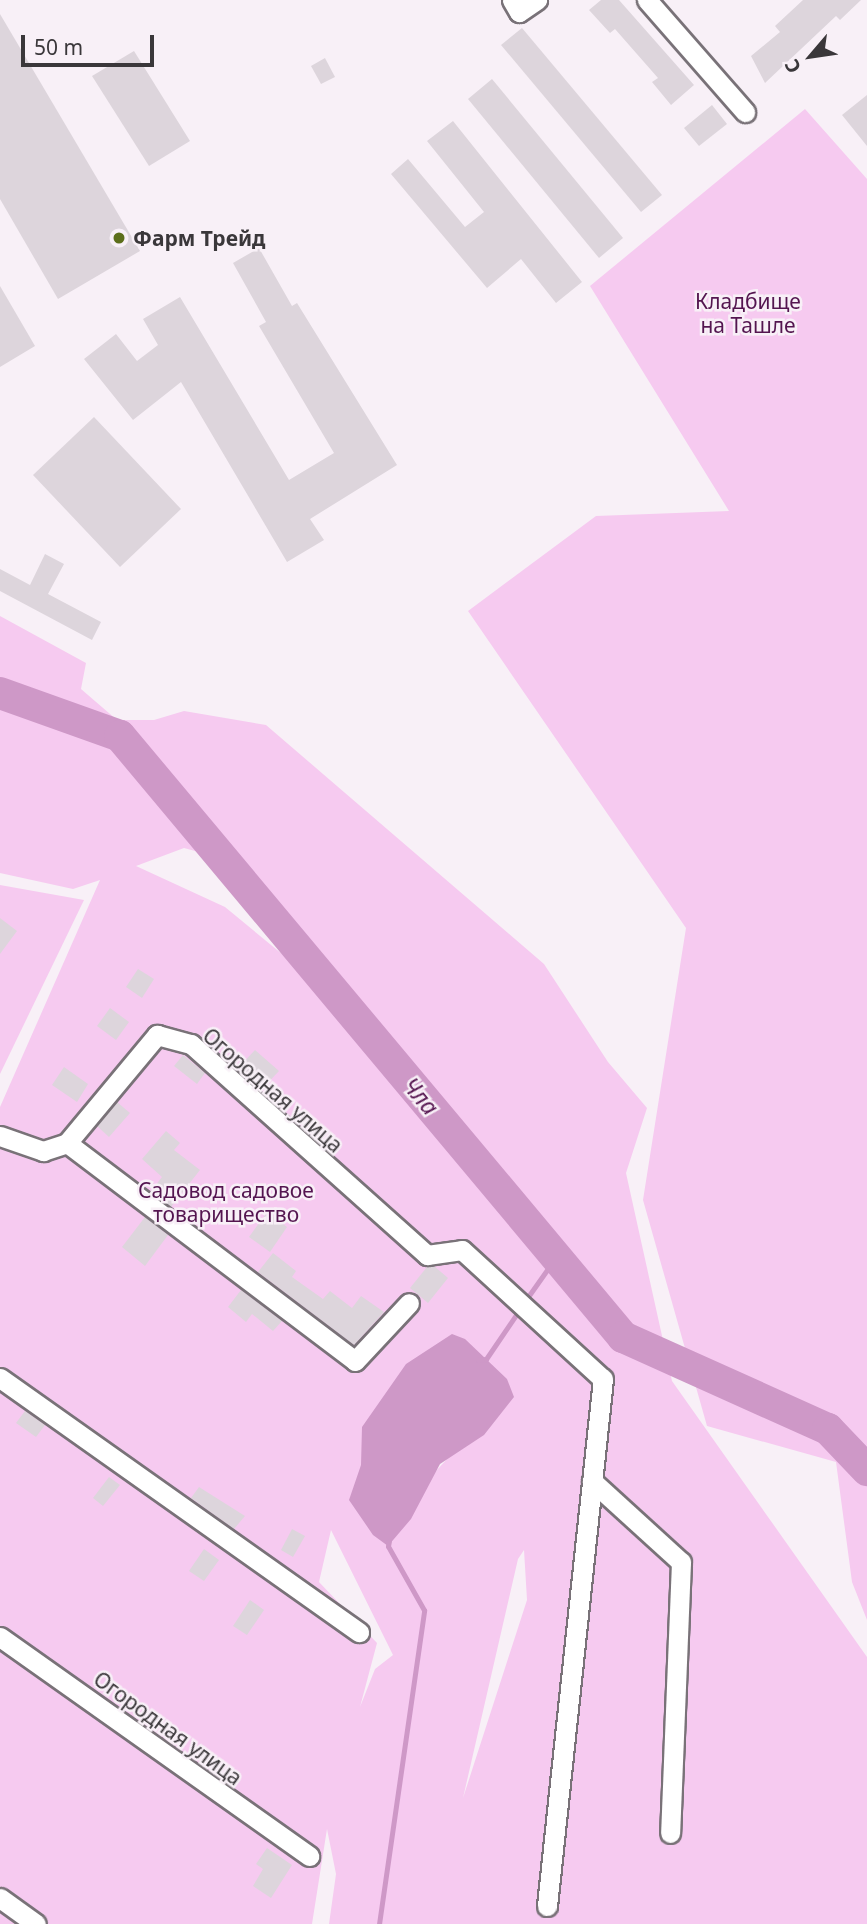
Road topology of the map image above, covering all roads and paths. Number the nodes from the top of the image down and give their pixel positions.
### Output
1 (537, 0) edge
2 (648, 0) edge
3 (516, 6) edge
4 (745, 112) dead end
5 (0, 1136) edge
6 (67, 1143) junction
7 (409, 1303) dead end
8 (0, 1378) edge
9 (592, 1481) junction
10 (359, 1632) dead end
11 (0, 1637) edge
12 (670, 1833) dead end
13 (309, 1856) dead end
14 (0, 1898) edge
15 (547, 1906) dead end
16 (36, 1924) edge

1 - 3 street
2 - 4 street
5 - 6 street
6 - 7 street
6 - 9 street, Огородная улица
8 - 10 street
9 - 12 street
9 - 15 street
11 - 13 street, Огородная улица
14 - 16 street

